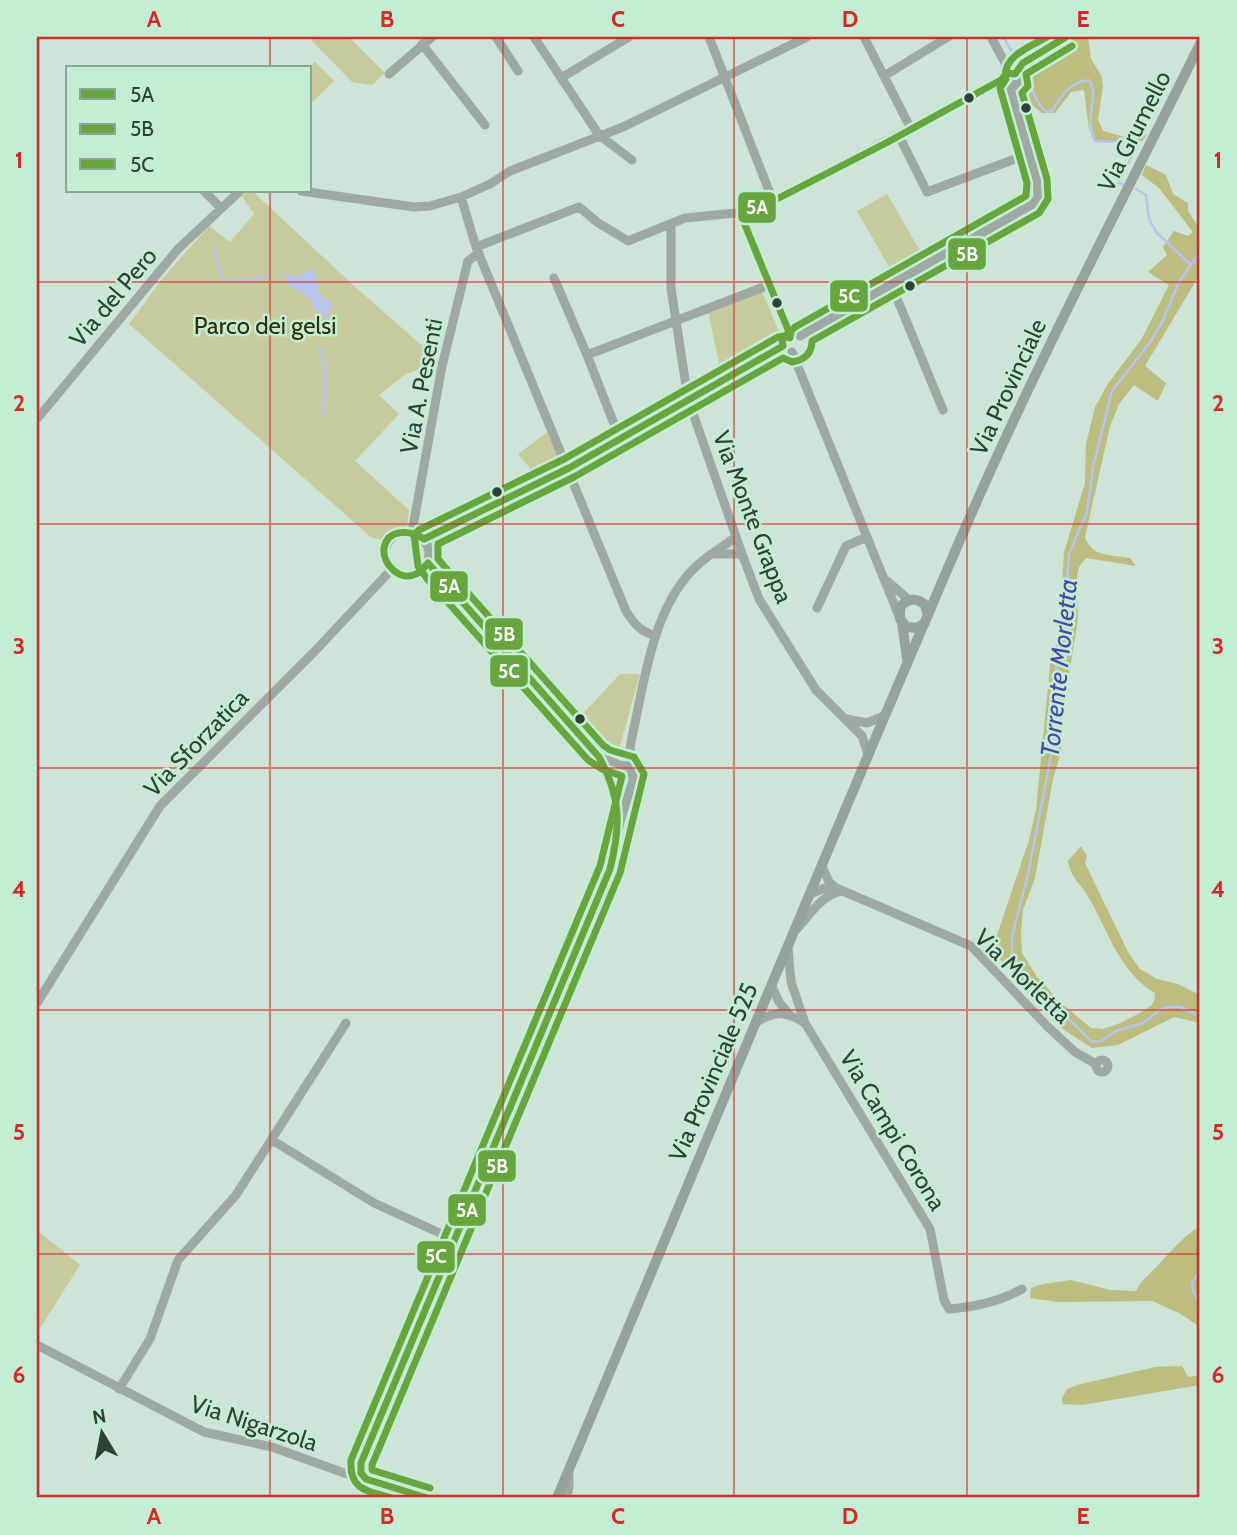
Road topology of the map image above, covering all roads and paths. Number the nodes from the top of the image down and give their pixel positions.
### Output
1 (432, 37) edge
2 (496, 37) edge
3 (534, 37) edge
4 (629, 37) edge
5 (709, 37) edge
6 (807, 37) edge
7 (864, 37) edge
8 (948, 37) edge
9 (991, 37) edge
10 (1066, 37) edge
11 (1049, 41) edge
12 (422, 44) junction
13 (1200, 44) edge
14 (518, 71) dead end
15 (1012, 73) junction
16 (389, 74) dead end
17 (884, 76) junction
18 (561, 78) junction
19 (725, 78) junction
20 (1001, 80) junction
21 (1010, 89) junction
22 (485, 125) dead end
23 (911, 129) junction
24 (599, 135) junction
25 (899, 136) junction
26 (1031, 153) junction
27 (632, 160) dead end
28 (205, 192) edge
29 (239, 192) edge
30 (312, 192) edge
31 (461, 197) junction
32 (773, 201) junction
33 (221, 208) junction
34 (746, 212) junction
35 (671, 223) junction
36 (1105, 236) joint
37 (477, 250) junction
38 (554, 278) dead end
39 (769, 285) junction
40 (891, 285) junction
41 (676, 320) junction
42 (789, 332) junction
43 (800, 336) junction
44 (783, 346) junction
45 (792, 352) junction
46 (587, 355) junction
47 (688, 400) junction
48 (943, 410) dead end
49 (37, 419) edge
50 (620, 439) junction
51 (569, 468) junction
52 (412, 532) junction
53 (736, 537) junction
54 (867, 537) junction
55 (424, 539) junction
56 (713, 554) junction
57 (742, 554) junction
58 (953, 559) joint
59 (428, 563) junction
60 (391, 570) junction
61 (883, 577) junction
62 (943, 584) junction
63 (914, 600) junction
64 (817, 608) dead end
65 (926, 619) junction
66 (901, 620) junction
67 (656, 636) junction
68 (907, 662) junction
69 (884, 716) junction
70 (845, 719) junction
71 (630, 748) junction
72 (868, 754) junction
73 (599, 757) junction
74 (619, 765) junction
75 (634, 777) junction
76 (612, 779) junction
77 (620, 822) junction
78 (822, 866) junction
79 (839, 889) junction
80 (810, 894) junction
81 (795, 931) junction
82 (788, 948) junction
83 (772, 987) junction
84 (796, 999) junction
85 (37, 1003) edge
86 (788, 1013) junction
87 (757, 1022) junction
88 (346, 1023) dead end
89 (805, 1023) junction
90 (1096, 1064) dead end
91 (272, 1140) junction
92 (455, 1240) junction
93 (1022, 1289) dead end
94 (37, 1345) edge
95 (119, 1389) junction
96 (569, 1471) junction
97 (361, 1473) junction
98 (427, 1498) edge
99 (558, 1498) edge
100 (566, 1498) edge

1 - 12 street
2 - 14 street
3 - 18 street
4 - 18 street
5 - 19 street
6 - 19 street
7 - 17 street
8 - 17 street
9 - 15 street
10 - 11 street
11 - 15 street
12 - 16 street
12 - 22 street
13 - 36 main road, Via Grumello
15 - 20 street
15 - 21 street
17 - 23 street
18 - 24 street
19 - 24 street
19 - 32 street
20 - 21 street
20 - 23 street
21 - 26 street
23 - 25 street
24 - 27 street
24 - 31 street
25 - 26 street
25 - 32 street
26 - 40 street
28 - 33 street
29 - 33 street, Via del Pero
30 - 31 street
31 - 37 street
32 - 34 street
33 - 49 street, Via del Pero
34 - 35 street
34 - 39 street
35 - 37 street
35 - 41 street, Via Monte Grappa
36 - 58 main road, Via Provinciale
37 - 51 street
37 - 52 street, Via A. Pesenti
38 - 46 street
39 - 41 street
39 - 42 street
40 - 43 street
40 - 48 street
41 - 46 street
41 - 47 street, Via Monte Grappa
42 - 43 street
42 - 44 street
43 - 45 street
44 - 45 street
44 - 47 street
45 - 54 street
46 - 50 street
47 - 50 street
47 - 53 street, Via Monte Grappa
50 - 51 street
51 - 55 street
51 - 67 street
52 - 55 street
52 - 60 street
53 - 56 street
53 - 57 street, Via Monte Grappa
54 - 61 street
54 - 64 street
55 - 59 street
56 - 57 street
56 - 67 street
57 - 70 street, Via Monte Grappa
58 - 62 main road, Via Provinciale 525
59 - 60 street
59 - 73 street
60 - 85 street, Via Sforzatica
61 - 63 street
61 - 66 street
62 - 63 main road
62 - 65 main road, Via Provinciale 525
63 - 65 main road
63 - 66 main road
65 - 66 main road
65 - 68 main road, Via Provinciale 525
66 - 68 main road
67 - 71 street
68 - 69 main road, Via Provinciale 525
69 - 70 street
69 - 72 main road, Via Provinciale 525
70 - 72 street, Via Monte Grappa
71 - 74 street
71 - 75 street
72 - 78 main road, Via Provinciale 525
73 - 74 street
73 - 76 street
74 - 75 street
74 - 76 street
75 - 76 street
75 - 77 street
76 - 77 street
77 - 92 street
78 - 79 street
78 - 80 main road, Via Provinciale 525
79 - 80 street
79 - 81 street
79 - 90 street, Via Morletta
80 - 81 main road, Via Provinciale 525
81 - 82 main road, Via Provinciale 525
82 - 83 main road, Via Provinciale 525
82 - 84 street, Via Campi Corona
83 - 84 street
83 - 86 street, Via Campi Corona
83 - 87 main road, Via Provinciale 525
84 - 89 street, Via Campi Corona
86 - 87 street
86 - 89 street, Via Campi Corona
87 - 96 main road, Via Provinciale 525
88 - 91 street
89 - 93 street, Via Campi Corona
91 - 92 street
91 - 95 street
92 - 97 street
94 - 95 street, Via Nigarzola
95 - 97 street, Via Nigarzola
96 - 99 main road, Via Provinciale 525
96 - 100 street
97 - 98 street, Via Nigarzola

